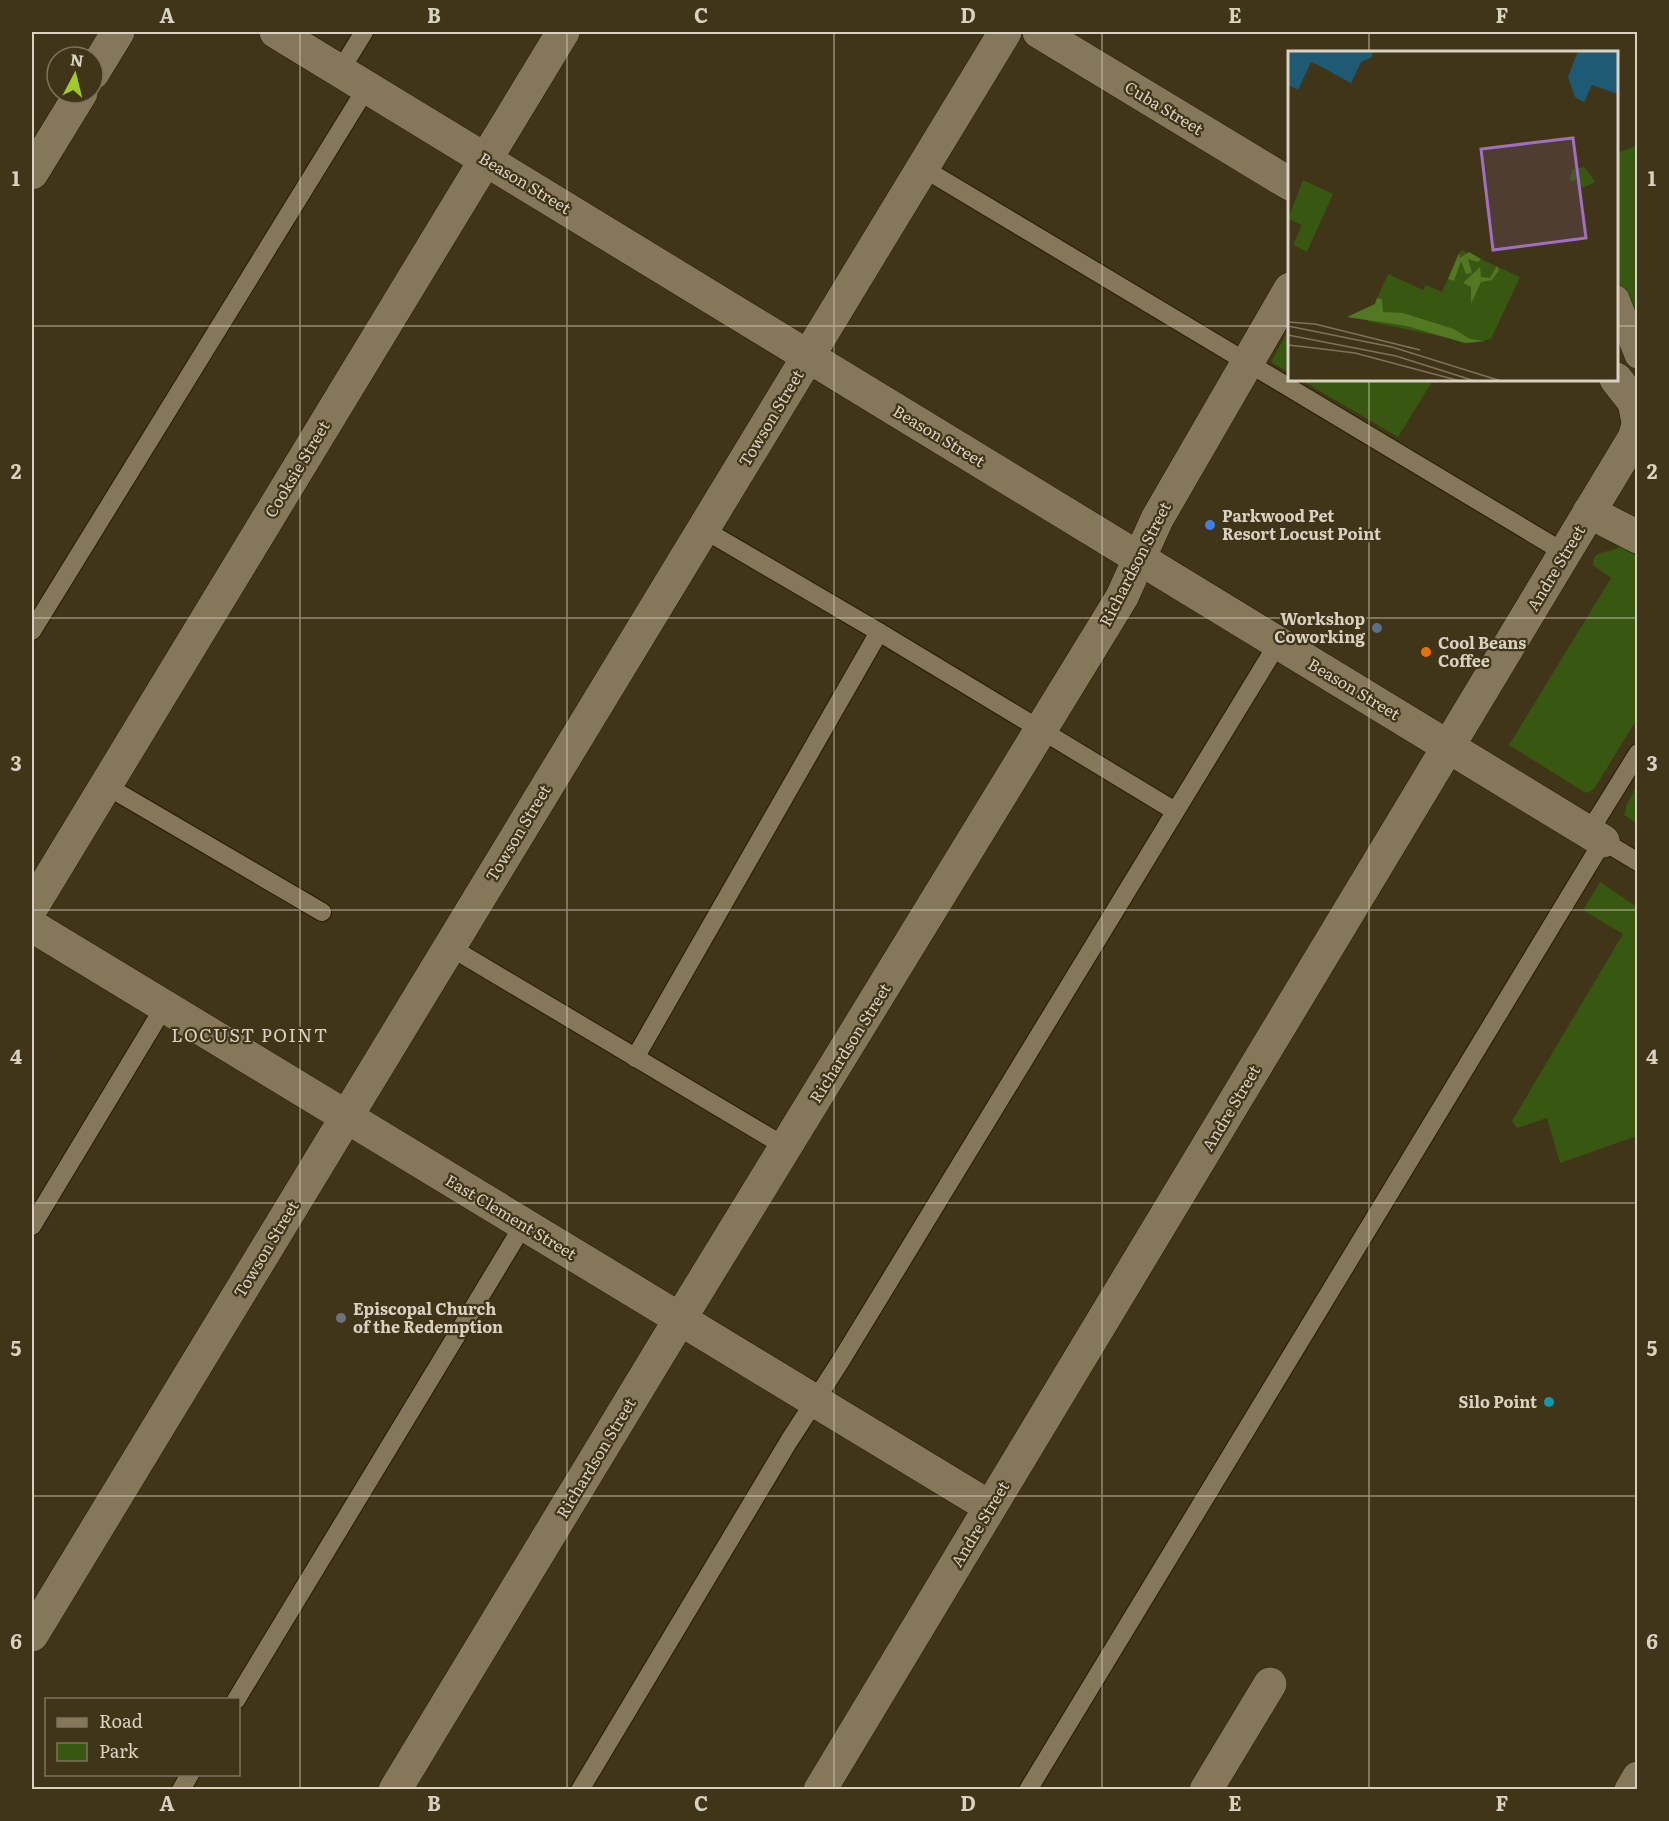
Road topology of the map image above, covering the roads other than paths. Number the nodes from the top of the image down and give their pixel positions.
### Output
1 (118, 32) edge
2 (276, 32) edge
3 (364, 32) edge
4 (562, 32) edge
5 (1005, 32) edge
6 (1039, 32) edge
7 (105, 53) edge
8 (353, 79) junction
9 (74, 105) edge
10 (485, 159) junction
11 (922, 168) junction
12 (32, 174) edge
13 (1288, 183) edge
14 (1288, 292) edge
15 (1618, 302) edge
16 (1638, 355) edge
17 (808, 357) junction
18 (1247, 363) junction
19 (1618, 380) edge
20 (1638, 424) edge
21 (1589, 512) junction
22 (703, 529) junction
23 (1638, 537) edge
24 (1565, 553) junction
25 (1139, 558) junction
26 (32, 631) edge
27 (879, 632) junction
28 (1278, 643) junction
29 (1042, 730) junction
30 (1448, 747) junction
31 (1638, 753) edge
32 (105, 785) junction
33 (1175, 811) junction
34 (1596, 837) junction
35 (1638, 862) edge
36 (32, 907) edge
37 (322, 912) dead end
38 (32, 926) edge
39 (450, 947) junction
40 (165, 1007) junction
41 (635, 1058) junction
42 (346, 1117) junction
43 (786, 1147) junction
44 (524, 1224) junction
45 (32, 1226) edge
46 (680, 1319) junction
47 (815, 1401) junction
48 (990, 1507) junction
49 (32, 1635) edge
50 (1270, 1684) dead end
51 (237, 1698) edge
52 (189, 1776) edge
53 (1638, 1778) edge
54 (181, 1790) edge
55 (395, 1790) edge
56 (580, 1790) edge
57 (820, 1790) edge
58 (1028, 1790) edge
59 (1206, 1790) edge
60 (1631, 1790) edge

1 - 7 street
2 - 8 street, Beason Street
3 - 8 lane
4 - 10 street, Cooksie Street
5 - 11 street, Towson Street
6 - 13 street, Cuba Street
8 - 10 street, Beason Street
8 - 26 lane
9 - 12 street
10 - 17 street, Beason Street
10 - 32 street, Cooksie Street
11 - 17 street, Towson Street
11 - 18 lane
14 - 18 street, Richardson Street
15 - 16 street
17 - 22 street, Towson Street
17 - 25 street, Beason Street
18 - 24 lane
18 - 25 street, Richardson Street
19 - 20 street
20 - 21 street, Andre Street
21 - 23 street
21 - 24 street, Andre Street
22 - 27 lane
22 - 39 street, Towson Street
24 - 30 street, Andre Street
25 - 28 street, Beason Street
25 - 29 street, Richardson Street
27 - 29 lane
27 - 41 lane
28 - 30 street, Beason Street
28 - 33 lane
29 - 33 lane
29 - 43 street, Richardson Street
30 - 34 street, Beason Street
30 - 48 street, Andre Street
31 - 34 lane
32 - 36 street, Cooksie Street
32 - 37 lane
33 - 47 lane
34 - 35 lane
34 - 58 lane
38 - 40 street, East Clement Street
39 - 41 lane
39 - 42 street, Towson Street
40 - 42 street, East Clement Street
40 - 45 lane
41 - 43 lane
42 - 44 street, East Clement Street
42 - 49 street, Towson Street
43 - 46 street, Richardson Street
44 - 46 street, East Clement Street
44 - 51 lane
46 - 47 street, East Clement Street
46 - 55 street, Richardson Street
47 - 48 street, East Clement Street
47 - 56 lane
48 - 57 street, Andre Street
50 - 59 street
52 - 54 lane
53 - 60 street

